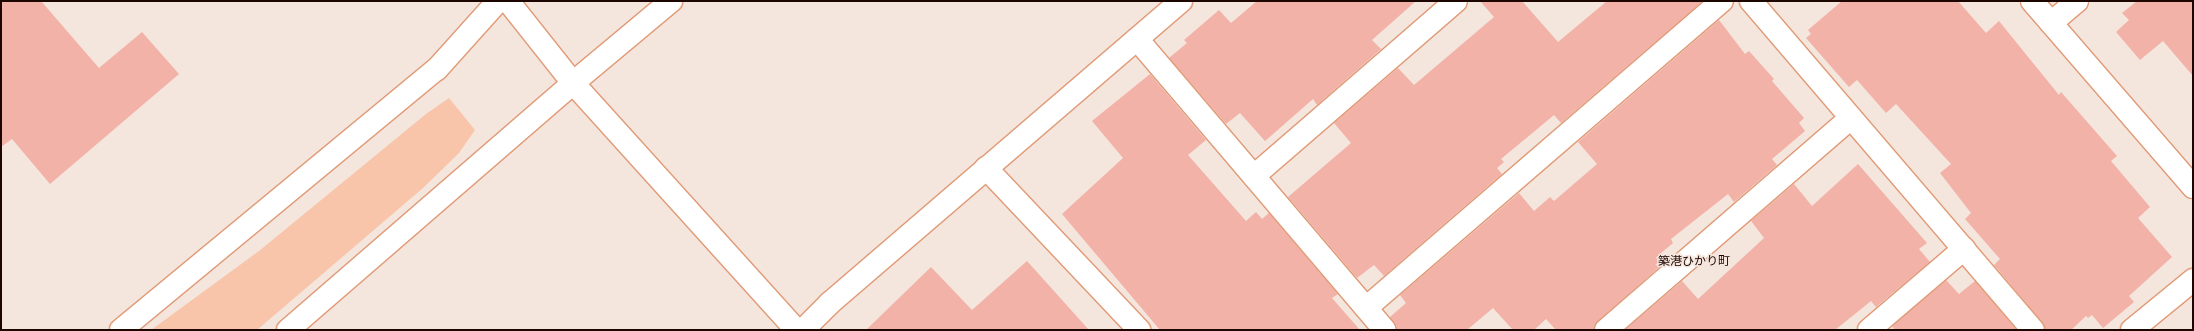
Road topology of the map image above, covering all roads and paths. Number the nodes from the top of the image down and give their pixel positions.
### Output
1 (498, 1) edge
2 (508, 1) edge
3 (671, 1) edge
4 (1181, 1) edge
5 (1456, 1) edge
6 (1722, 1) edge
7 (1751, 1) edge
8 (2032, 1) edge
9 (2078, 1) edge
10 (2051, 23) junction
11 (1137, 39) junction
12 (573, 84) junction
13 (1852, 118) junction
14 (986, 168) junction
15 (1254, 176) junction
16 (2193, 187) edge
17 (1964, 249) junction
18 (2193, 280) edge
19 (1366, 308) junction
20 (121, 330) edge
21 (288, 330) edge
22 (796, 330) edge
23 (803, 330) edge
24 (1139, 330) edge
25 (1385, 330) edge
26 (1606, 330) edge
27 (1869, 330) edge
28 (2033, 330) edge
29 (2132, 330) edge

1 - 20 street
2 - 12 street
3 - 12 street
4 - 11 street
5 - 15 street
6 - 19 street
7 - 13 street
8 - 10 street
9 - 10 street
10 - 16 street
11 - 14 street
11 - 15 street
12 - 21 street
12 - 22 street
13 - 17 street
13 - 26 street
14 - 23 street
14 - 24 street
15 - 19 street
17 - 27 street
17 - 28 street
18 - 29 street
19 - 25 street

